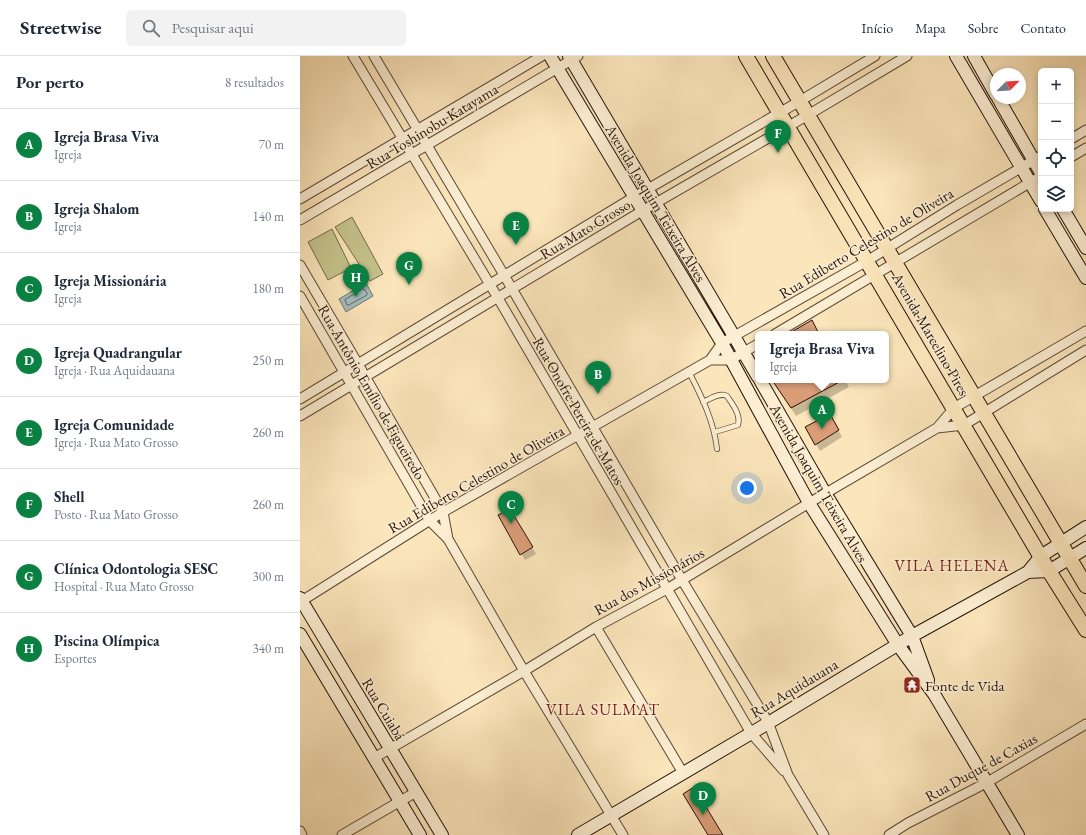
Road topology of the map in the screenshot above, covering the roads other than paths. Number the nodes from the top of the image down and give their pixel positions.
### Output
1 (353, 56) edge
2 (374, 56) edge
3 (542, 56) edge
4 (550, 56) edge
5 (746, 56) edge
6 (773, 56) edge
7 (875, 56) edge
8 (907, 56) edge
9 (956, 56) edge
10 (974, 56) edge
11 (573, 57) edge
12 (557, 68) junction
13 (990, 84) edge
14 (800, 102) junction
15 (1002, 104) edge
16 (780, 113) junction
17 (808, 116) junction
18 (788, 127) junction
19 (418, 129) junction
20 (1086, 130) edge
21 (1074, 137) edge
22 (403, 138) junction
23 (428, 145) junction
24 (1086, 148) edge
25 (412, 154) junction
26 (1074, 155) edge
27 (1037, 158) edge
28 (1021, 168) junction
29 (1038, 178) edge
30 (1030, 182) junction
31 (450, 183) junction
32 (647, 189) junction
33 (435, 192) junction
34 (1038, 196) edge
35 (634, 197) junction
36 (300, 199) edge
37 (656, 203) junction
38 (957, 205) junction
39 (642, 211) junction
40 (1048, 212) edge
41 (1065, 212) edge
42 (300, 220) edge
43 (966, 220) junction
44 (887, 248) junction
45 (1086, 248) edge
46 (867, 261) junction
47 (895, 263) junction
48 (300, 265) edge
49 (876, 274) junction
50 (504, 275) junction
51 (1086, 278) edge
52 (490, 284) junction
53 (512, 289) junction
54 (300, 296) edge
55 (498, 298) junction
56 (780, 331) edge
57 (1086, 331) edge
58 (734, 336) junction
59 (722, 343) junction
60 (755, 346) edge
61 (1086, 350) edge
62 (744, 352) junction
63 (710, 360) junction
64 (730, 360) junction
65 (358, 364) junction
66 (344, 372) junction
67 (689, 372) junction
68 (755, 372) edge
69 (366, 377) junction
70 (762, 383) edge
71 (352, 386) junction
72 (974, 397) junction
73 (300, 399) edge
74 (703, 402) junction
75 (954, 408) junction
76 (982, 412) junction
77 (300, 416) edge
78 (964, 425) junction
79 (592, 427) junction
80 (937, 428) junction
81 (715, 432) junction
82 (578, 436) junction
83 (717, 449) dead end
84 (825, 493) junction
85 (809, 503) junction
86 (442, 512) junction
87 (430, 521) junction
88 (1086, 527) edge
89 (448, 540) junction
90 (1060, 543) junction
91 (1086, 548) edge
92 (1041, 556) junction
93 (1070, 558) junction
94 (1049, 571) junction
95 (1028, 572) junction
96 (682, 580) junction
97 (1086, 586) edge
98 (667, 589) junction
99 (300, 600) edge
100 (596, 627) junction
101 (1086, 630) edge
102 (300, 634) edge
103 (912, 636) junction
104 (898, 645) junction
105 (524, 671) junction
106 (934, 694) junction
107 (768, 722) junction
108 (1086, 724) edge
109 (751, 733) junction
110 (390, 750) junction
111 (374, 758) junction
112 (683, 773) junction
113 (788, 775) junction
114 (986, 783) junction
115 (416, 792) junction
116 (400, 801) junction
117 (610, 815) junction
118 (300, 831) edge
119 (302, 835) edge
120 (342, 835) edge
121 (420, 835) edge
122 (442, 835) edge
123 (578, 835) edge
124 (623, 835) edge
125 (824, 835) edge
126 (889, 835) edge
127 (1018, 835) edge

1 - 22 street, Rua Onofre Pereira de Matos
2 - 19 street, Rua Onofre Pereira de Matos
3 - 19 street, Rua Toshinobu Katayama
4 - 12 main road, Avenida Joaquim Teixeira Alves
5 - 16 main road, Avenida Marcelino Pires
6 - 14 main road, Avenida Marcelino Pires
7 - 14 street, Rua Mato Grosso
8 - 17 street, Rua Mato Grosso
9 - 28 main road
10 - 13 main road
11 - 12 street, Rua Toshinobu Katayama
11 - 32 main road, Avenida Joaquim Teixeira Alves
12 - 23 street, Rua Toshinobu Katayama
12 - 35 main road, Avenida Joaquim Teixeira Alves
14 - 16 street, Rua Mato Grosso
14 - 17 main road, Avenida Marcelino Pires
15 - 27 main road
16 - 18 main road, Avenida Marcelino Pires
16 - 32 street, Rua Mato Grosso
17 - 18 street, Rua Mato Grosso
17 - 44 main road, Avenida Marcelino Pires
18 - 37 street, Rua Mato Grosso
18 - 46 main road, Avenida Marcelino Pires
19 - 22 street, Rua Toshinobu Katayama
19 - 23 street, Rua Onofre Pereira de Matos
20 - 21 street
22 - 25 street, Rua Onofre Pereira de Matos
22 - 36 street, Rua Toshinobu Katayama
23 - 25 street, Rua Toshinobu Katayama
23 - 31 street, Rua Onofre Pereira de Matos
24 - 26 street
25 - 33 street, Rua Onofre Pereira de Matos
25 - 42 street, Rua Toshinobu Katayama
27 - 28 street, Rua Ediberto Celestino de Oliveira
28 - 30 main road
28 - 38 street, Rua Ediberto Celestino de Oliveira
29 - 30 street, Rua Ediberto Celestino de Oliveira
30 - 34 main road
30 - 43 street, Rua Ediberto Celestino de Oliveira
31 - 33 street
31 - 50 street, Rua Onofre Pereira de Matos
32 - 35 street, Rua Mato Grosso
32 - 37 main road, Avenida Joaquim Teixeira Alves
33 - 52 street, Rua Onofre Pereira de Matos
35 - 39 main road, Avenida Joaquim Teixeira Alves
35 - 50 street, Rua Mato Grosso
37 - 39 street, Rua Mato Grosso
37 - 58 main road, Avenida Joaquim Teixeira Alves
38 - 43 street
38 - 44 street, Rua Ediberto Celestino de Oliveira
39 - 53 street, Rua Mato Grosso
39 - 59 main road, Avenida Joaquim Teixeira Alves
40 - 51 main road
41 - 45 main road
43 - 47 street, Rua Ediberto Celestino de Oliveira
44 - 46 street, Rua Ediberto Celestino de Oliveira
44 - 47 main road, Avenida Marcelino Pires
46 - 49 main road, Avenida Marcelino Pires
46 - 58 street, Rua Ediberto Celestino de Oliveira
47 - 49 street, Rua Ediberto Celestino de Oliveira
47 - 72 main road, Avenida Marcelino Pires
48 - 65 street, Rua Antônio Emílio de Figueiredo
49 - 56 street, Rua Ediberto Celestino de Oliveira
49 - 75 main road, Avenida Marcelino Pires
50 - 52 street, Rua Mato Grosso
50 - 53 street, Rua Onofre Pereira de Matos
52 - 55 street, Rua Onofre Pereira de Matos
52 - 65 street, Rua Mato Grosso
53 - 55 street, Rua Mato Grosso
53 - 79 street, Rua Onofre Pereira de Matos
54 - 66 street, Rua Antônio Emílio de Figueiredo
55 - 69 street, Rua Mato Grosso
55 - 82 street, Rua Onofre Pereira de Matos
57 - 72 street, Rua dos Missionários
58 - 59 street, Rua Ediberto Celestino de Oliveira
58 - 62 main road, Avenida Joaquim Teixeira Alves
59 - 63 street, Rua Ediberto Celestino de Oliveira
59 - 64 main road, Avenida Joaquim Teixeira Alves
60 - 62 street, Rua Ediberto Celestino de Oliveira
61 - 76 street, Rua dos Missionários
62 - 64 street, Rua Ediberto Celestino de Oliveira
62 - 68 main road, Avenida Joaquim Teixeira Alves
63 - 64 street, Rua Ediberto Celestino de Oliveira
63 - 67 street, Rua Ediberto Celestino de Oliveira
64 - 85 main road, Avenida Joaquim Teixeira Alves
65 - 66 street, Rua Mato Grosso
65 - 69 street, Rua Antônio Emílio de Figueiredo
66 - 71 street, Rua Antônio Emílio de Figueiredo
66 - 73 street, Rua Mato Grosso
67 - 74 lane
67 - 79 street, Rua Ediberto Celestino de Oliveira
69 - 71 street, Rua Mato Grosso
69 - 86 street, Rua Antônio Emílio de Figueiredo
70 - 84 main road, Avenida Joaquim Teixeira Alves
71 - 77 street, Rua Mato Grosso
71 - 87 street, Rua Antônio Emílio de Figueiredo
72 - 75 street, Rua dos Missionários
72 - 76 main road, Avenida Marcelino Pires
74 - 81 lane
74 - 81 lane
75 - 78 main road, Avenida Marcelino Pires
75 - 80 street, Rua dos Missionários
76 - 78 street, Rua dos Missionários
76 - 90 main road, Avenida Marcelino Pires
78 - 80 street, Rua dos Missionários
78 - 92 main road, Avenida Marcelino Pires
79 - 82 street, Rua Ediberto Celestino de Oliveira
79 - 96 street, Rua Onofre Pereira de Matos
80 - 84 street, Rua dos Missionários
81 - 83 lane
82 - 86 street, Rua Ediberto Celestino de Oliveira
82 - 98 street, Rua Onofre Pereira de Matos
84 - 85 street, Rua dos Missionários
84 - 103 main road, Avenida Joaquim Teixeira Alves
85 - 96 street, Rua dos Missionários
85 - 104 main road, Avenida Joaquim Teixeira Alves
86 - 87 street, Rua Ediberto Celestino de Oliveira
86 - 89 street, Rua Antônio Emílio de Figueiredo
87 - 89 street, Rua Antônio Emílio de Figueiredo
87 - 99 street, Rua Ediberto Celestino de Oliveira
88 - 90 main road, Rua Aquidauana
89 - 105 street, Rua Antônio Emílio de Figueiredo
90 - 92 main road, Rua Aquidauana
90 - 93 main road, Avenida Marcelino Pires
91 - 93 main road, Rua Aquidauana
92 - 94 main road, Avenida Marcelino Pires
92 - 95 main road, Rua Aquidauana
93 - 94 main road, Rua Aquidauana
93 - 97 main road, Avenida Marcelino Pires
94 - 95 main road, Rua Aquidauana
94 - 101 main road, Avenida Marcelino Pires
95 - 103 main road, Rua Aquidauana
96 - 98 street, Rua dos Missionários
96 - 107 street, Rua Onofre Pereira de Matos
98 - 100 street, Rua dos Missionários
98 - 109 street, Rua Onofre Pereira de Matos
99 - 110 main road, Rua Cuiabá
100 - 105 street, Rua dos Missionários
100 - 112 street
102 - 111 main road
103 - 104 main road, Rua Aquidauana
103 - 106 main road, Avenida Joaquim Teixeira Alves
104 - 106 main road, Avenida Joaquim Teixeira Alves
104 - 107 main road, Rua Aquidauana
105 - 110 street, Rua dos Missionários
105 - 117 street, Rua Antônio Emílio de Figueiredo
106 - 114 main road, Avenida Joaquim Teixeira Alves
107 - 109 main road, Rua Aquidauana
107 - 113 street, Rua Onofre Pereira de Matos
108 - 114 street, Rua Duque de Caxias
109 - 112 main road, Rua Aquidauana
109 - 113 street, Rua Onofre Pereira de Matos
110 - 111 street, Rua dos Missionários
110 - 115 main road, Rua Cuiabá
111 - 116 main road
112 - 117 main road, Rua Aquidauana
113 - 125 street, Rua Onofre Pereira de Matos
114 - 126 street, Rua Duque de Caxias
114 - 127 main road, Avenida Joaquim Teixeira Alves
115 - 116 street
115 - 122 main road, Rua Cuiabá
116 - 120 street
116 - 121 main road
117 - 123 main road, Rua Aquidauana
117 - 124 street, Rua Antônio Emílio de Figueiredo
118 - 119 street

